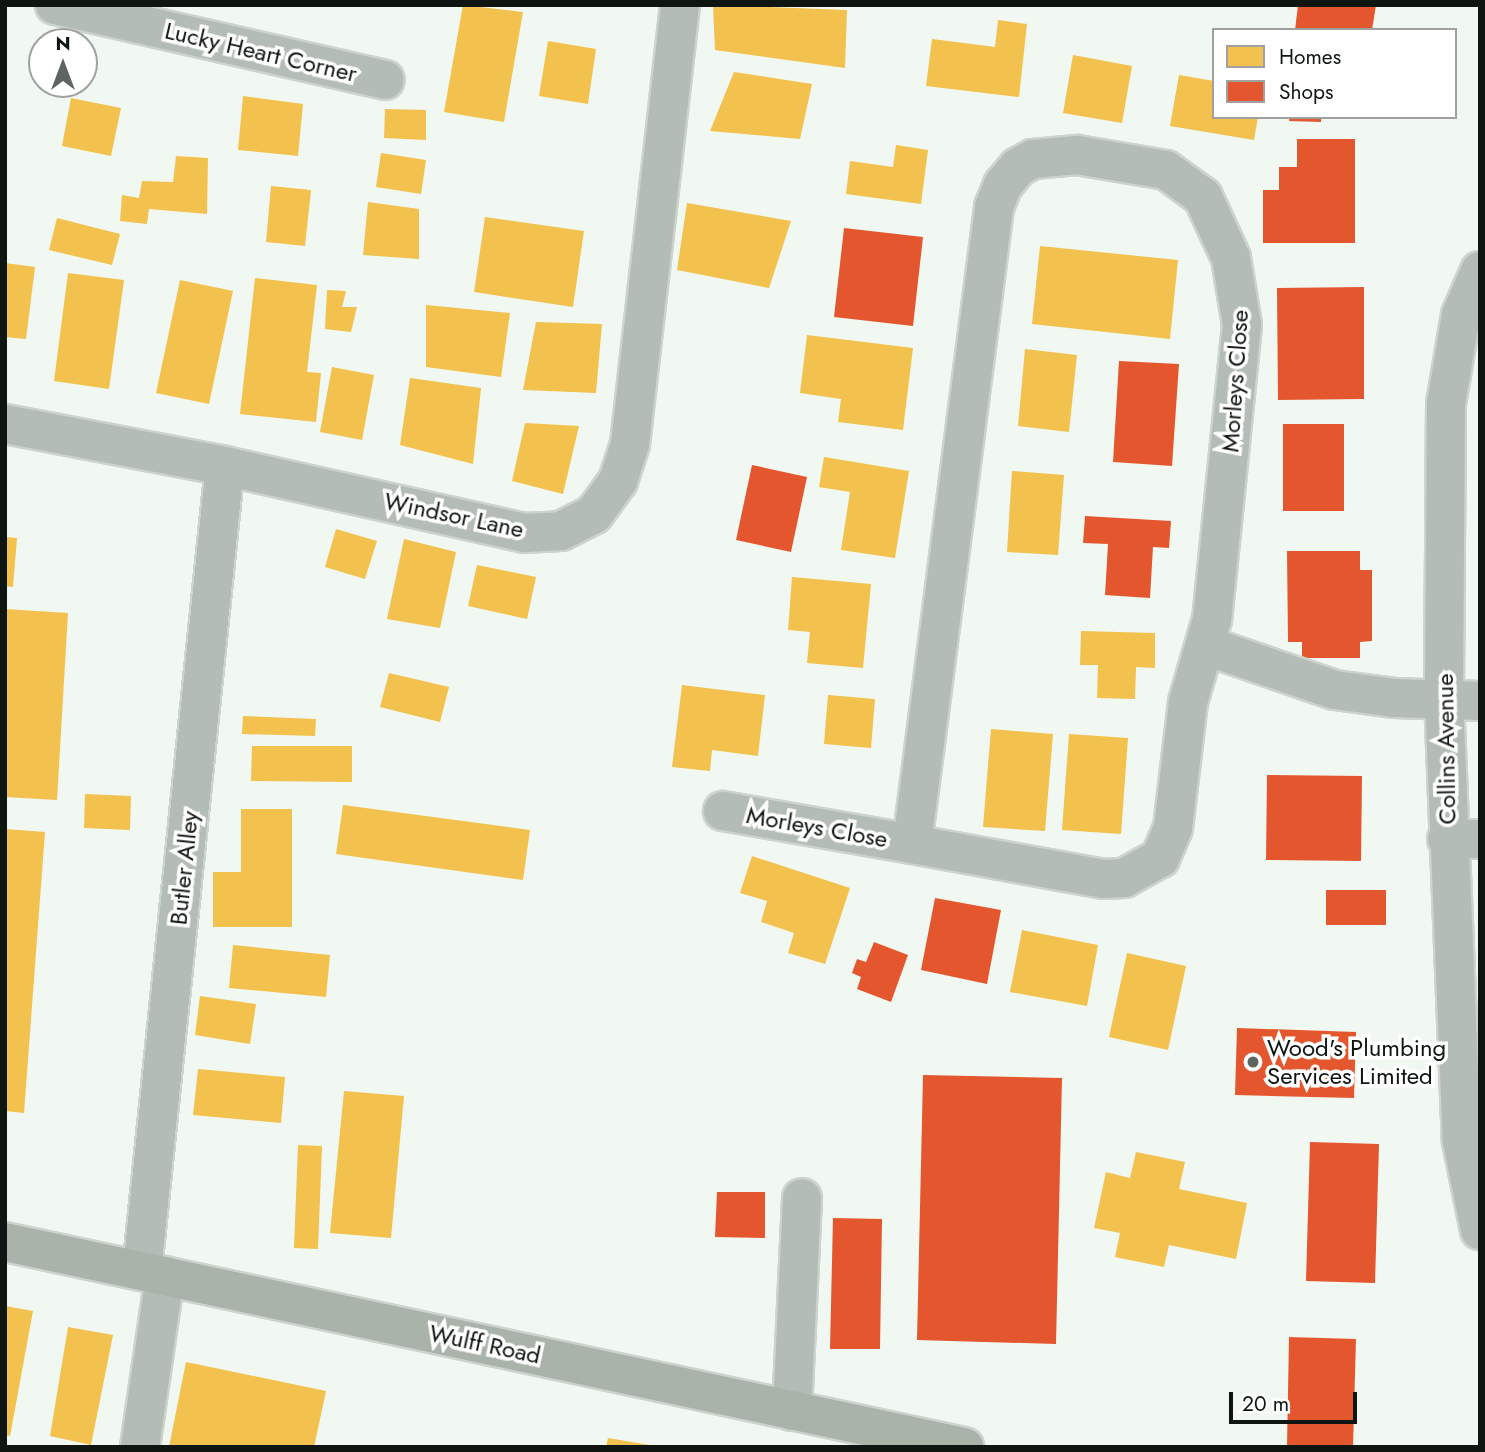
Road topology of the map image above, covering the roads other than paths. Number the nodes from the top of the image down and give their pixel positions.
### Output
1 (55, 5) edge
2 (680, 5) edge
3 (386, 80) dead end
4 (1480, 271) edge
5 (5, 424) edge
6 (225, 466) junction
7 (1207, 646) junction
8 (1462, 700) edge
9 (723, 811) dead end
10 (1464, 839) edge
11 (912, 844) junction
12 (802, 1198) dead end
13 (1480, 1230) edge
14 (5, 1242) edge
15 (153, 1273) junction
16 (792, 1410) junction
17 (868, 1437) edge
18 (140, 1447) edge
19 (964, 1447) edge

1 - 3 street, Lucky Heart Corner
2 - 6 street, Windsor Lane
4 - 8 street, Collins Avenue
5 - 6 street, Windsor Lane
6 - 15 street, Butler Alley
7 - 8 street
7 - 11 street, Morleys Close
7 - 11 street, Morleys Close
8 - 10 street, Collins Avenue
9 - 11 street, Morleys Close
10 - 13 street, Collins Avenue
12 - 16 street
14 - 15 main road, Wulff Road
15 - 16 main road, Wulff Road
15 - 18 street, Butler Alley
16 - 17 main road, Wulff Road
17 - 19 main road, Wulff Road

